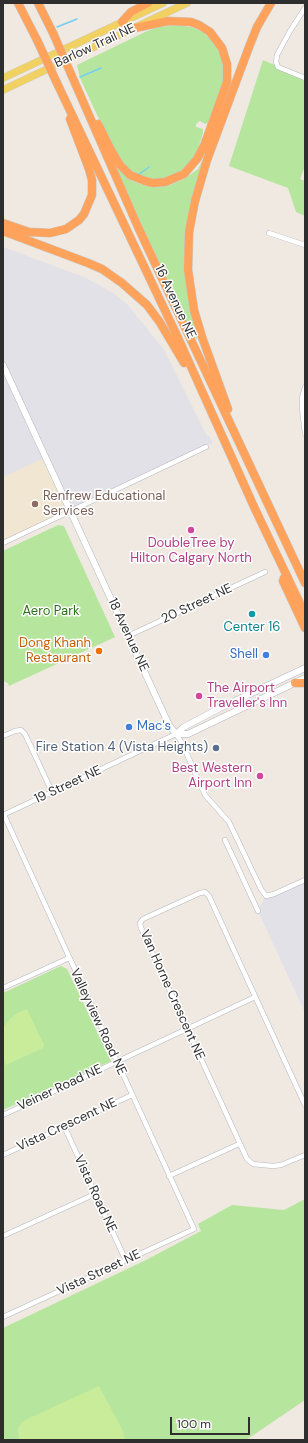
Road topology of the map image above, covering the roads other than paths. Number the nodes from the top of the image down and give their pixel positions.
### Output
1 (38, 3) edge
2 (148, 3) edge
3 (163, 3) edge
4 (187, 3) edge
5 (271, 3) edge
6 (18, 4) edge
7 (305, 8) edge
8 (122, 22) junction
9 (135, 28) junction
10 (3, 78) edge
11 (305, 78) edge
12 (3, 90) edge
13 (83, 101) junction
14 (68, 109) junction
15 (3, 222) edge
16 (3, 231) edge
17 (269, 233) dead end
18 (305, 245) edge
19 (3, 365) edge
20 (305, 387) edge
21 (204, 395) junction
22 (234, 431) junction
23 (305, 434) edge
24 (206, 447) dead end
25 (70, 511) junction
26 (3, 543) edge
27 (284, 569) junction
28 (265, 572) dead end
29 (305, 583) edge
30 (305, 614) edge
31 (305, 628) edge
32 (128, 636) junction
33 (305, 668) edge
34 (305, 678) edge
35 (295, 683) junction
36 (305, 683) edge
37 (176, 734) junction
38 (3, 736) edge
39 (52, 792) junction
40 (3, 815) edge
41 (225, 840) dead end
42 (305, 880) edge
43 (258, 911) dead end
44 (69, 958) junction
45 (3, 988) edge
46 (255, 997) junction
47 (187, 1028) junction
48 (116, 1061) junction
49 (132, 1095) junction
50 (305, 1105) edge
51 (3, 1115) edge
52 (64, 1126) junction
53 (239, 1144) junction
54 (3, 1155) edge
55 (305, 1155) edge
56 (170, 1176) junction
57 (95, 1194) junction
58 (194, 1229) joint
59 (3, 1236) edge
60 (126, 1261) junction
61 (3, 1317) edge

1 - 13 highway, 16 Avenue NE, bridge
2 - 8 highway
3 - 8 main road, Barlow Trail NE
4 - 9 main road, Barlow Trail NE
5 - 22 highway
6 - 14 highway, 16 Avenue NE, bridge
7 - 11 street
8 - 10 main road, Barlow Trail NE
9 - 12 main road, Barlow Trail NE
9 - 13 highway
13 - 22 highway, 16 Avenue NE
14 - 15 highway
14 - 21 highway, 16 Avenue NE
16 - 21 highway
17 - 18 street
19 - 25 street, 18 Avenue NE
20 - 23 street
21 - 27 highway, 16 Avenue NE
22 - 29 highway, 16 Avenue NE
24 - 25 street
25 - 26 street
25 - 32 street, 18 Avenue NE
27 - 30 highway, 16 Avenue NE
27 - 31 highway
28 - 32 street, 20 Street NE
32 - 37 street, 18 Avenue NE
33 - 37 street, 19 Street NE
34 - 35 street, 19 Street NE
35 - 36 highway
35 - 37 street, 19 Street NE
37 - 39 street, 19 Street NE
37 - 42 street, 18 Avenue NE
38 - 39 street
39 - 40 street, 19 Street NE
40 - 44 street, Valleyview Road NE
41 - 43 street
44 - 45 street
44 - 48 street, Valleyview Road NE
46 - 47 street, Veiner Road NE
46 - 47 street, Van Horne Crescent NE
46 - 50 street, Van Horne Crescent NE
47 - 48 street, Veiner Road NE
47 - 53 street, Van Horne Crescent NE
48 - 49 street, Valleyview Road NE
48 - 51 street, Veiner Road NE
49 - 52 street, Vista Crescent NE
49 - 56 street, Valleyview Road NE
52 - 54 street, Vista Crescent NE
52 - 57 street, Vista Road NE
53 - 55 street, Van Horne Crescent NE
53 - 56 street
56 - 58 street, Valleyview Road NE
57 - 59 street
57 - 60 street, Vista Road NE
58 - 60 street, Vista Street NE
60 - 61 street, Vista Street NE

